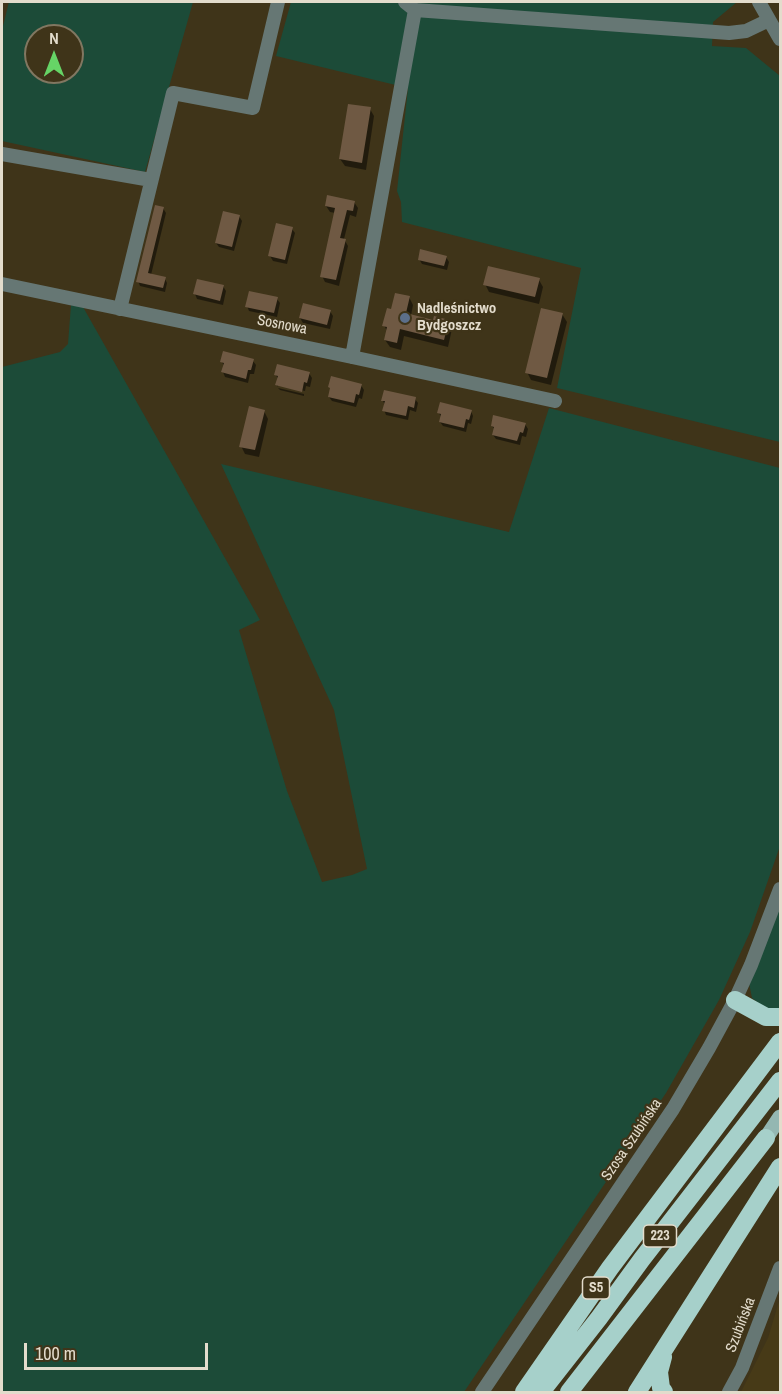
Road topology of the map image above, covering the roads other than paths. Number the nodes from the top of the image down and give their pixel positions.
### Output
1 (278, 2) edge
2 (759, 2) edge
3 (410, 6) edge
4 (770, 20) junction
5 (780, 39) edge
6 (2, 154) edge
7 (152, 180) junction
8 (2, 284) edge
9 (120, 309) junction
10 (352, 357) junction
11 (555, 401) dead end
12 (780, 889) edge
13 (735, 1000) junction
14 (780, 1017) edge
15 (780, 1042) edge
16 (780, 1081) edge
17 (780, 1117) edge
18 (765, 1138) joint
19 (780, 1167) edge
20 (780, 1268) edge
21 (666, 1348) junction
22 (482, 1392) edge
23 (524, 1392) edge
24 (541, 1392) edge
25 (569, 1392) edge
26 (638, 1392) edge
27 (663, 1392) edge
28 (729, 1392) edge

1 - 7 street
2 - 4 street
3 - 4 street
3 - 10 street
4 - 5 street
6 - 7 street
7 - 9 street
8 - 9 street, Sosnowa
9 - 10 street, Sosnowa
10 - 11 street, Sosnowa
12 - 13 street, Szosa Szubińska
13 - 14 highway
13 - 22 street, Szosa Szubińska
15 - 23 highway, S5
16 - 24 highway, 223
17 - 18 main road, 223
18 - 25 highway, 223
19 - 21 highway
20 - 28 street, Szubińska
21 - 26 highway
21 - 27 highway

